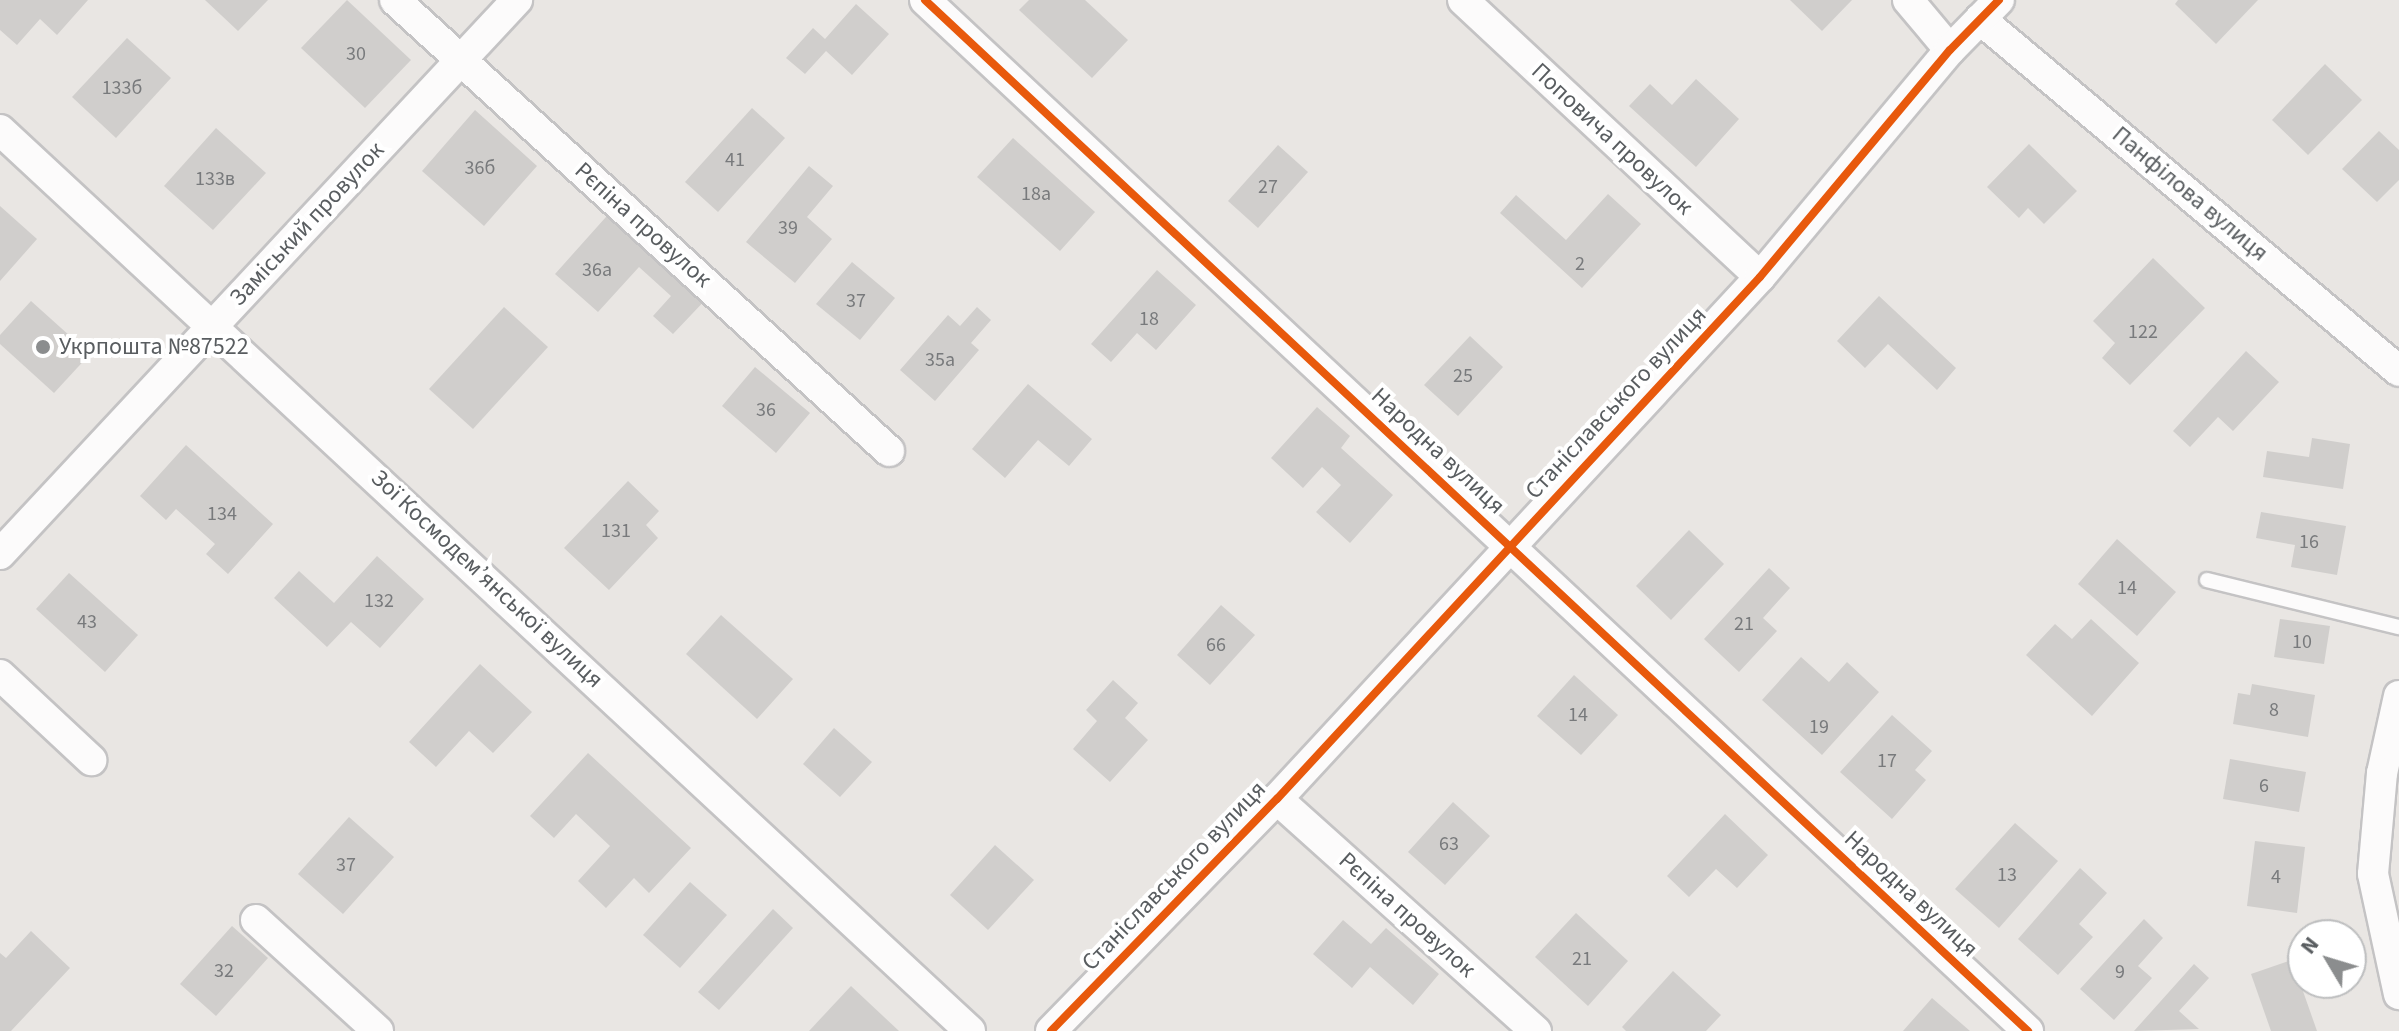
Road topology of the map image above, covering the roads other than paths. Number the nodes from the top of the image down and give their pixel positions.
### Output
1 (395, 0) edge
2 (517, 0) edge
3 (925, 0) edge
4 (1463, 0) edge
5 (1908, 0) edge
6 (1989, 10) edge
7 (1950, 50) junction
8 (461, 60) junction
9 (0, 130) edge
10 (1760, 277) junction
11 (214, 323) junction
12 (2399, 371) edge
13 (889, 451) dead end
14 (1510, 546) junction
15 (0, 554) edge
16 (2207, 580) dead end
17 (2399, 627) edge
18 (0, 675) edge
19 (2399, 696) edge
20 (91, 760) dead end
21 (1277, 799) junction
22 (256, 920) dead end
23 (2399, 994) edge
24 (378, 1031) edge
25 (970, 1031) edge
26 (1051, 1031) edge
27 (1536, 1031) edge
28 (2028, 1031) edge

1 - 8 street, Рєпіна провулок
2 - 8 street, Заміський провулок
3 - 14 street, Народна вулиця
4 - 10 street, Поповича провулок
5 - 7 street
6 - 7 street, Станіславського вулиця
6 - 12 street, Панфілова вулиця
7 - 10 street, Станіславського вулиця
8 - 11 street, Заміський провулок
8 - 13 street, Рєпіна провулок
9 - 11 street, Зої Космодем’янської вулиця
10 - 14 street, Станіславського вулиця
11 - 15 street, Заміський провулок
11 - 25 street, Зої Космодем’янської вулиця
14 - 21 street, Станіславського вулиця
14 - 28 street, Народна вулиця
16 - 17 lane
18 - 20 street
19 - 23 street
21 - 26 street, Станіславського вулиця
21 - 27 street, Рєпіна провулок
22 - 24 street

